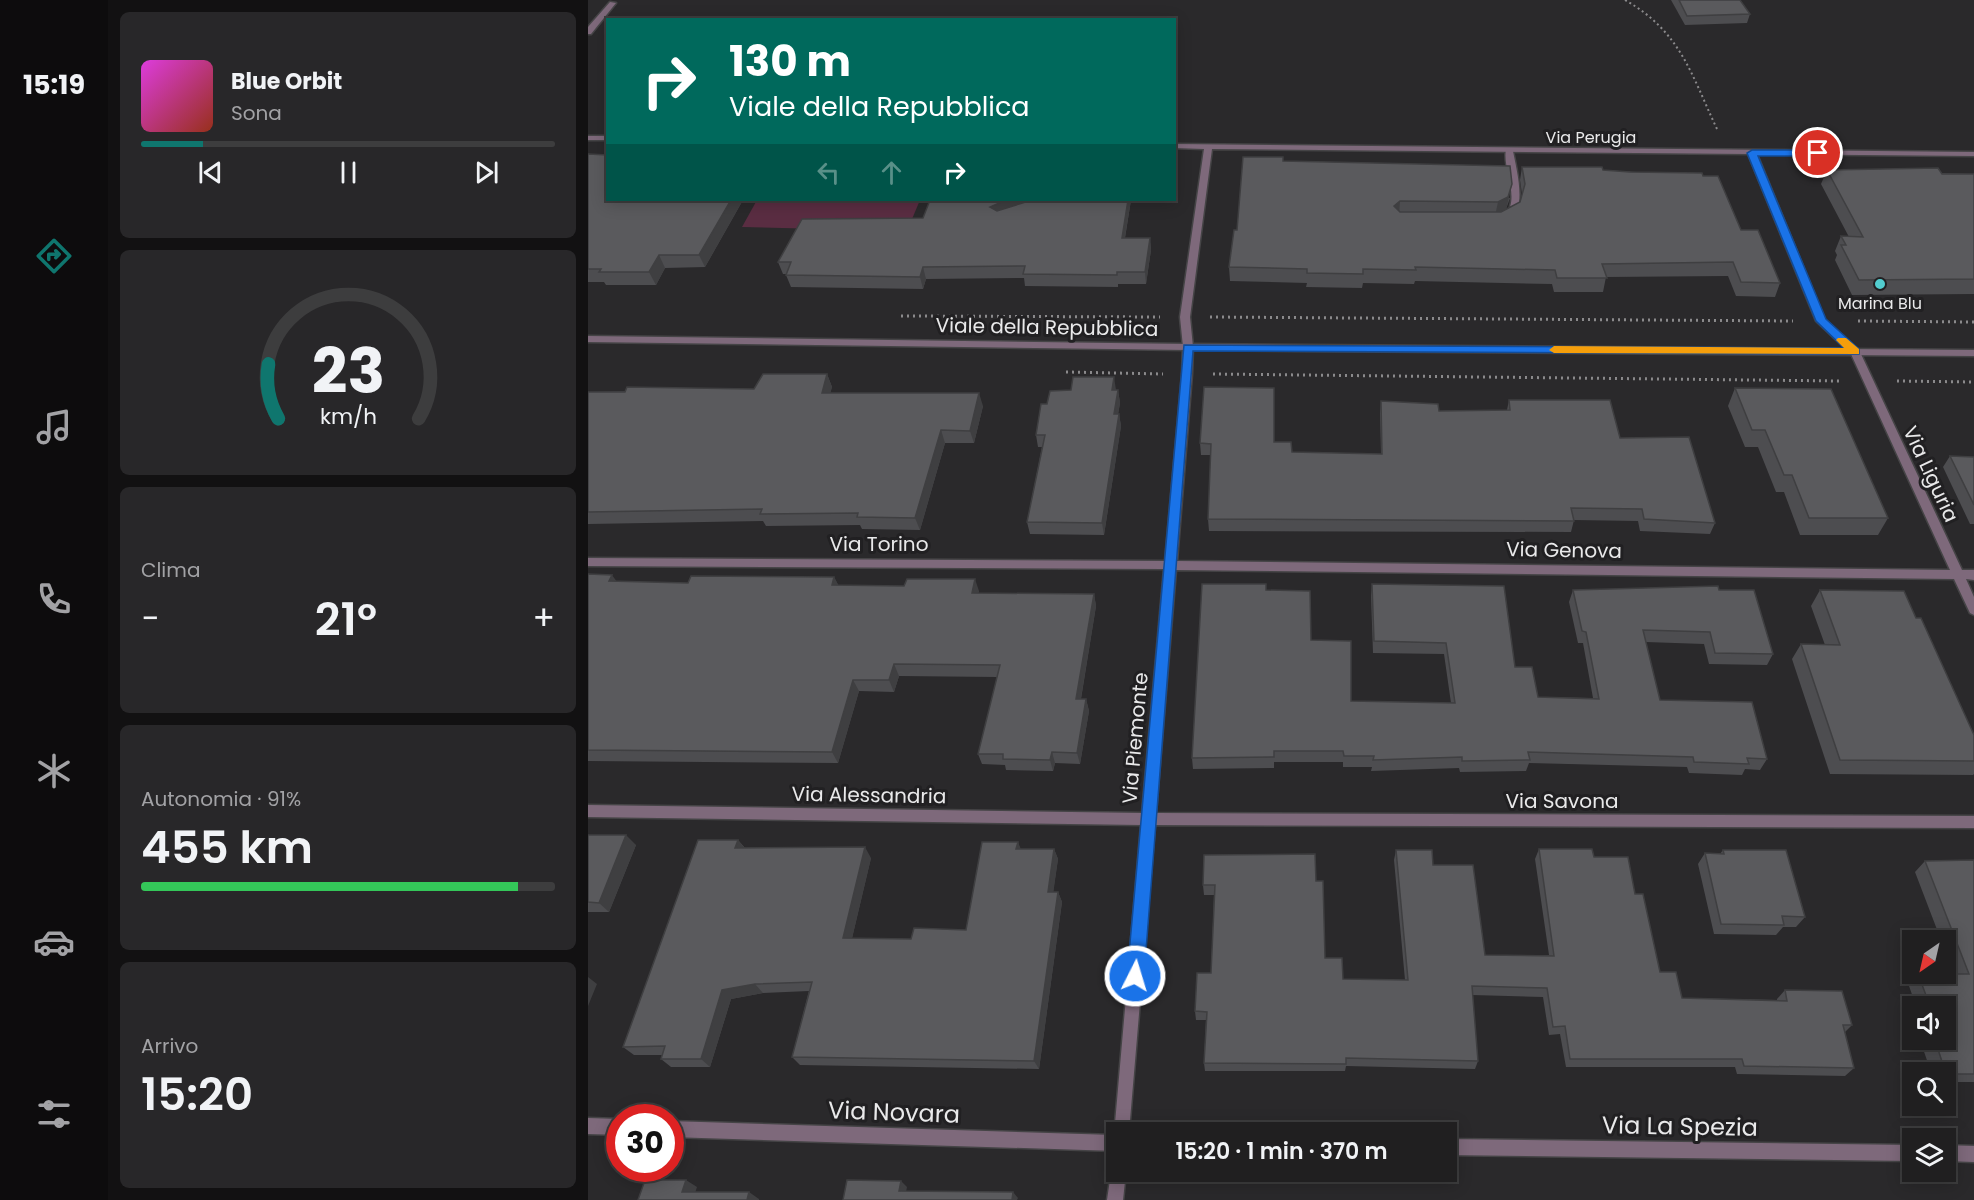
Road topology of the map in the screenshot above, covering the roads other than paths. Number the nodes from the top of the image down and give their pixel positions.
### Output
1 (612, 3) dead end
2 (588, 32) edge
3 (588, 138) edge
4 (606, 138) edge
5 (1176, 146) edge
6 (1208, 146) junction
7 (1509, 151) junction
8 (1752, 153) junction
9 (1974, 154) edge
10 (1498, 221) edge
11 (588, 339) edge
12 (1188, 347) junction
13 (1855, 352) junction
14 (1974, 352) edge
15 (588, 562) edge
16 (1170, 565) junction
17 (1958, 575) junction
18 (1974, 575) edge
19 (1974, 610) edge
20 (588, 811) edge
21 (1149, 819) junction
22 (1974, 822) edge
23 (1122, 1122) edge
24 (588, 1126) edge
25 (606, 1127) edge
26 (684, 1129) edge
27 (1106, 1143) edge
28 (1457, 1147) edge
29 (1902, 1153) edge
30 (1956, 1153) edge
31 (1974, 1154) edge
32 (1117, 1182) edge
33 (1115, 1200) edge

1 - 2 street
3 - 4 street
5 - 6 street, Via Perugia
6 - 7 street, Via Perugia
6 - 12 street, Via Piemonte
7 - 8 street, Via Perugia
7 - 10 street
8 - 9 street, Via Perugia
8 - 13 street
11 - 12 street, Viale della Repubblica
12 - 13 street, Viale della Repubblica
12 - 16 street, Via Piemonte
13 - 14 street, Viale della Repubblica
13 - 17 street, Via Liguria
15 - 16 street, Via Torino
16 - 17 street, Via Genova
16 - 21 street, Via Piemonte
17 - 18 street, Via Genova
17 - 19 street, Via Liguria
20 - 21 street, Via Alessandria
21 - 22 street, Via Savona
21 - 23 street, Via Piemonte
24 - 25 street
26 - 27 street, Via Novara
28 - 29 street, Via La Spezia
30 - 31 street
32 - 33 street

